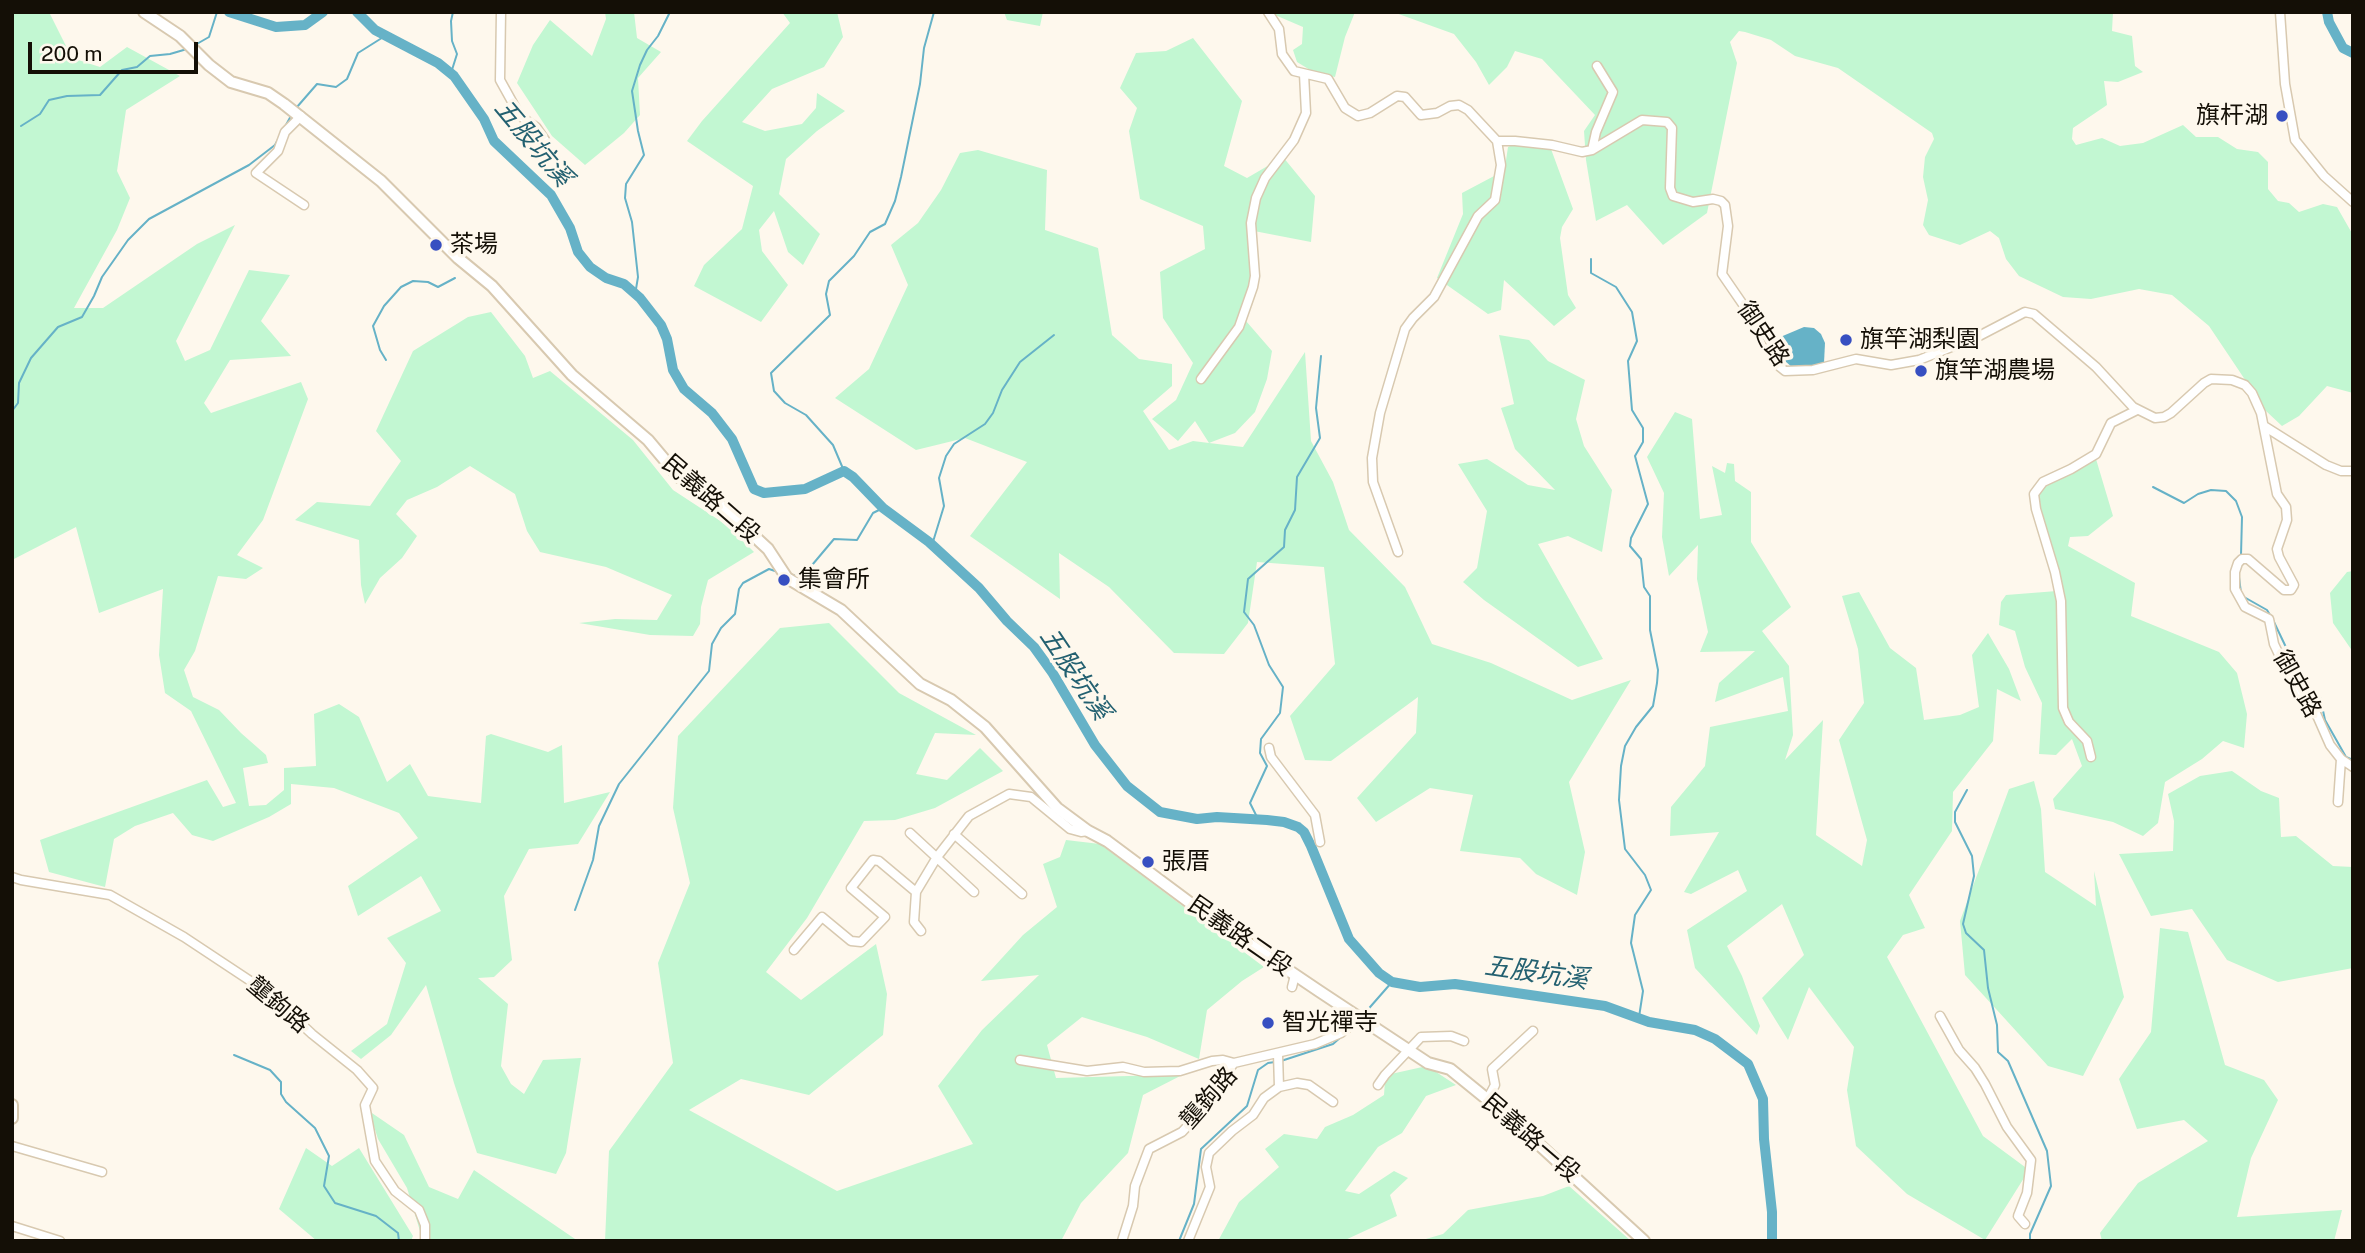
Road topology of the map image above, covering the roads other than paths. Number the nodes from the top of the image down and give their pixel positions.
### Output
1 (144, 12) edge
2 (500, 12) edge
3 (1268, 12) edge
4 (2280, 12) edge
5 (1597, 66) dead end
6 (1304, 74) junction
7 (296, 113) junction
8 (545, 139) dead end
9 (1497, 141) junction
10 (1592, 150) junction
11 (2353, 202) edge
12 (303, 205) dead end
13 (1201, 379) dead end
14 (2137, 410) junction
15 (2264, 426) junction
16 (2353, 471) edge
17 (1398, 552) dead end
18 (1269, 748) dead end
19 (2091, 757) dead end
20 (2341, 760) junction
21 (2353, 767) edge
22 (2338, 802) dead end
23 (1088, 831) junction
24 (910, 833) dead end
25 (954, 834) junction
26 (1320, 842) dead end
27 (937, 857) junction
28 (12, 877) edge
29 (916, 892) junction
30 (974, 892) dead end
31 (1021, 894) dead end
32 (921, 931) dead end
33 (794, 950) dead end
34 (1295, 975) junction
35 (1292, 987) dead end
36 (1940, 1016) dead end
37 (1360, 1018) junction
38 (1534, 1031) dead end
39 (1464, 1041) dead end
40 (1409, 1050) junction
41 (1278, 1058) junction
42 (1020, 1060) dead end
43 (1234, 1063) junction
44 (1378, 1085) dead end
45 (1279, 1087) junction
46 (1488, 1100) junction
47 (1334, 1102) dead end
48 (12, 1105) edge
49 (12, 1118) edge
50 (12, 1146) edge
51 (102, 1172) dead end
52 (2025, 1224) dead end
53 (12, 1226) edge
54 (60, 1241) edge
55 (425, 1241) edge
56 (1122, 1241) edge
57 (1188, 1241) edge
58 (1644, 1241) edge

1 - 7 main road, 民義路二段
2 - 8 street
3 - 6 street
4 - 11 street
5 - 10 street
6 - 9 street
6 - 13 street
7 - 12 street
7 - 23 main road, 民義路二段
9 - 10 street
9 - 17 street
10 - 14 street, 御史路
14 - 15 street, 御史路
14 - 19 street
15 - 16 street
15 - 20 street, 御史路
18 - 26 street
20 - 21 street, 御史路
20 - 22 street
23 - 25 street
23 - 34 main road, 民義路二段
24 - 27 street
25 - 27 street
25 - 31 street
27 - 29 street
27 - 30 street
28 - 55 street, 壟鉤路
29 - 32 street
29 - 33 street
34 - 35 street
34 - 37 main road, 民義路二段
36 - 52 street
37 - 40 main road, 民義路二段
37 - 41 street, 壟鉤路
38 - 46 street
39 - 40 street
40 - 44 street
40 - 46 main road, 民義路一段
41 - 43 street, 壟鉤路
41 - 45 street
42 - 43 street
43 - 56 street, 壟鉤路
45 - 47 street
45 - 57 street
46 - 58 main road, 民義路一段
48 - 49 main road
50 - 51 street
53 - 54 street

